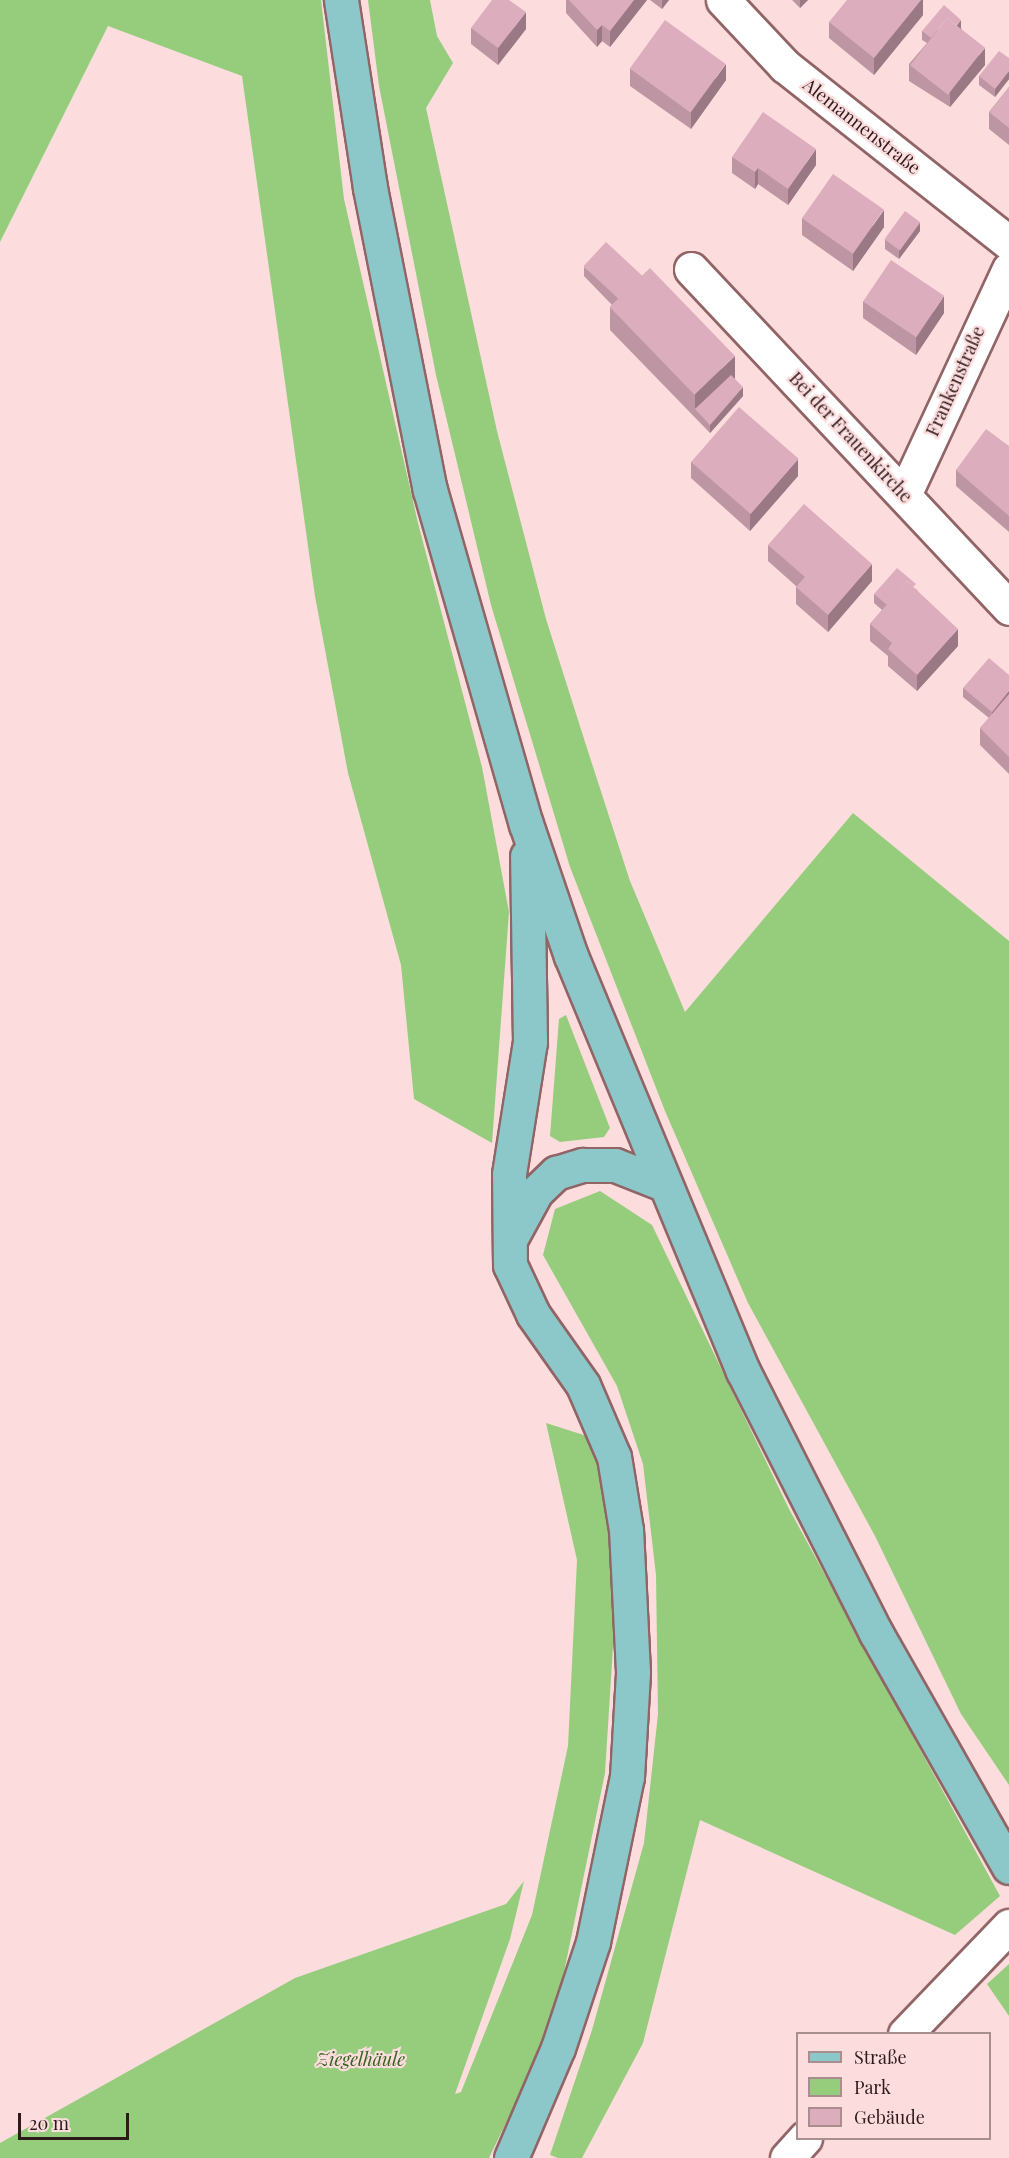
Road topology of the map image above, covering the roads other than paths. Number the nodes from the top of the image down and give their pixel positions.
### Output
1 (341, 0) edge
2 (723, 0) edge
3 (1009, 243) edge
4 (691, 269) dead end
5 (1009, 269) edge
6 (904, 495) junction
7 (1009, 608) edge
8 (526, 824) junction
9 (662, 1183) junction
10 (509, 1240) junction
11 (1009, 1867) edge
12 (1009, 1926) edge
13 (907, 2032) edge
14 (804, 2140) edge
15 (511, 2158) edge
16 (786, 2158) edge

1 - 8 main road
2 - 3 street, Alemannenstraße
4 - 6 street, Bei der Frauenkirche
5 - 6 street, Frankenstraße
6 - 7 street, Bei der Frauenkirche
8 - 9 main road
8 - 10 main road
9 - 10 main road
9 - 11 main road
10 - 15 main road
12 - 13 street
14 - 16 street

